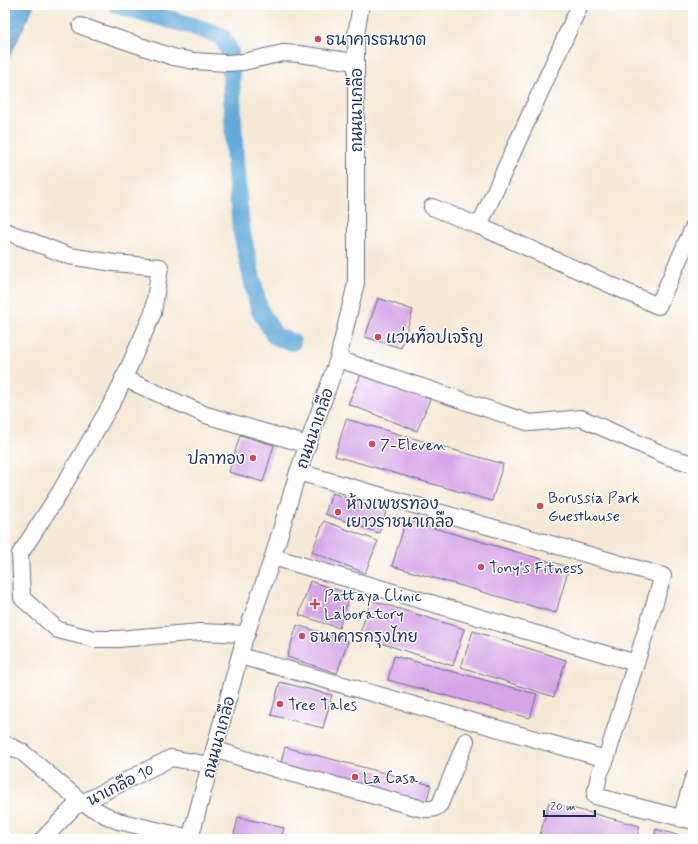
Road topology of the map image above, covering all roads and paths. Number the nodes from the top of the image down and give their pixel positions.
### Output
1 (361, 5) edge
2 (580, 5) edge
3 (82, 26) dead end
4 (356, 62) junction
5 (432, 207) dead end
6 (479, 226) junction
7 (693, 228) edge
8 (5, 231) edge
9 (338, 359) junction
10 (123, 378) junction
11 (308, 445) junction
12 (693, 464) edge
13 (298, 472) junction
14 (273, 557) junction
15 (246, 634) junction
16 (240, 656) junction
17 (636, 663) junction
18 (466, 740) dead end
19 (214, 749) junction
20 (8, 750) edge
21 (606, 759) junction
22 (210, 765) junction
23 (693, 779) edge
24 (83, 803) junction
25 (687, 820) edge
26 (43, 839) edge
27 (190, 839) edge

1 - 4 street, ถนนนาเกลือ
2 - 6 street
3 - 4 street
4 - 9 street, ถนนนาเกลือ
5 - 6 street
6 - 7 street
8 - 10 street
9 - 11 street, ถนนนาเกลือ
9 - 12 street
10 - 11 street
10 - 15 street
11 - 13 street, ถนนนาเกลือ
13 - 14 street, ถนนนาเกลือ
13 - 17 street
14 - 15 street, ถนนนาเกลือ
14 - 17 street
15 - 16 street, ถนนนาเกลือ
16 - 19 street, ถนนนาเกลือ
16 - 21 street
17 - 21 street
18 - 19 street
19 - 22 street, ถนนนาเกลือ
20 - 24 street
21 - 25 street
22 - 24 street, นาเกลือ 10
22 - 27 street, ถนนนาเกลือ
23 - 25 street
24 - 26 street, นาเกลือ 10
24 - 27 street

